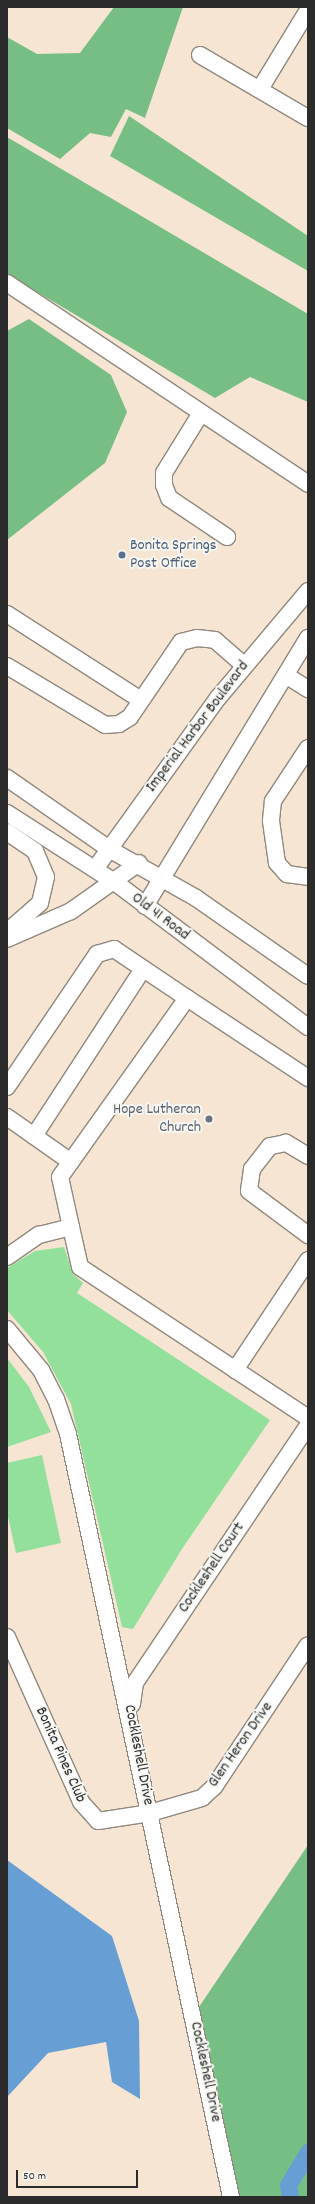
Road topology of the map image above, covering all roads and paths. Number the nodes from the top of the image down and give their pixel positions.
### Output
1 (308, 10) edge
2 (200, 55) dead end
3 (260, 89) junction
4 (308, 118) edge
5 (7, 283) edge
6 (201, 413) junction
7 (308, 484) edge
8 (227, 538) dead end
9 (308, 591) edge
10 (7, 614) edge
11 (308, 638) edge
12 (244, 665) junction
13 (7, 666) edge
14 (287, 676) junction
15 (308, 689) edge
16 (141, 700) junction
17 (308, 748) edge
18 (7, 778) edge
19 (7, 813) edge
20 (7, 832) edge
21 (109, 849) junction
22 (139, 863) junction
23 (95, 869) junction
24 (308, 877) edge
25 (163, 878) junction
26 (116, 883) junction
27 (144, 906) junction
28 (7, 932) edge
29 (7, 939) edge
30 (143, 969) junction
31 (308, 976) edge
32 (187, 998) junction
33 (308, 1027) edge
34 (308, 1078) edge
35 (7, 1087) edge
36 (7, 1117) edge
37 (34, 1136) junction
38 (308, 1156) edge
39 (71, 1162) junction
40 (71, 1227) junction
41 (308, 1235) edge
42 (7, 1257) edge
43 (308, 1260) edge
44 (7, 1329) edge
45 (235, 1370) junction
46 (308, 1418) edge
47 (308, 1426) edge
48 (7, 1637) edge
49 (308, 1646) edge
50 (130, 1715) junction
51 (150, 1813) junction
52 (231, 2197) edge

1 - 3 street
2 - 3 street
3 - 4 street
5 - 6 street
6 - 7 street
6 - 8 street
9 - 12 street, Imperial Harbor Boulevard
10 - 16 street
11 - 14 street
12 - 16 street
12 - 21 street, Imperial Harbor Boulevard
13 - 16 street
14 - 15 street
14 - 25 street
17 - 24 street
18 - 21 street, Old 41 Road
19 - 23 street, Old 41 Road
20 - 28 street
21 - 22 street, Old 41 Road
21 - 23 street, Imperial Harbor Boulevard
22 - 25 street, Old 41 Road
22 - 26 street
23 - 26 street, Old 41 Road
25 - 27 street
25 - 31 street, Old 41 Road
26 - 27 street, Old 41 Road
26 - 29 street
27 - 33 street, Old 41 Road
30 - 32 street
30 - 35 street
30 - 37 street
32 - 34 street
32 - 39 street
36 - 37 street
37 - 39 street
38 - 41 street
39 - 40 street
40 - 42 street
40 - 45 street
43 - 45 street
44 - 50 street, Cockleshell Drive
45 - 46 street
47 - 50 street, Cockleshell Court
48 - 51 street, Bonita Pines Club
49 - 51 street, Glen Heron Drive
50 - 51 street, Cockleshell Drive
51 - 52 street, Cockleshell Drive

